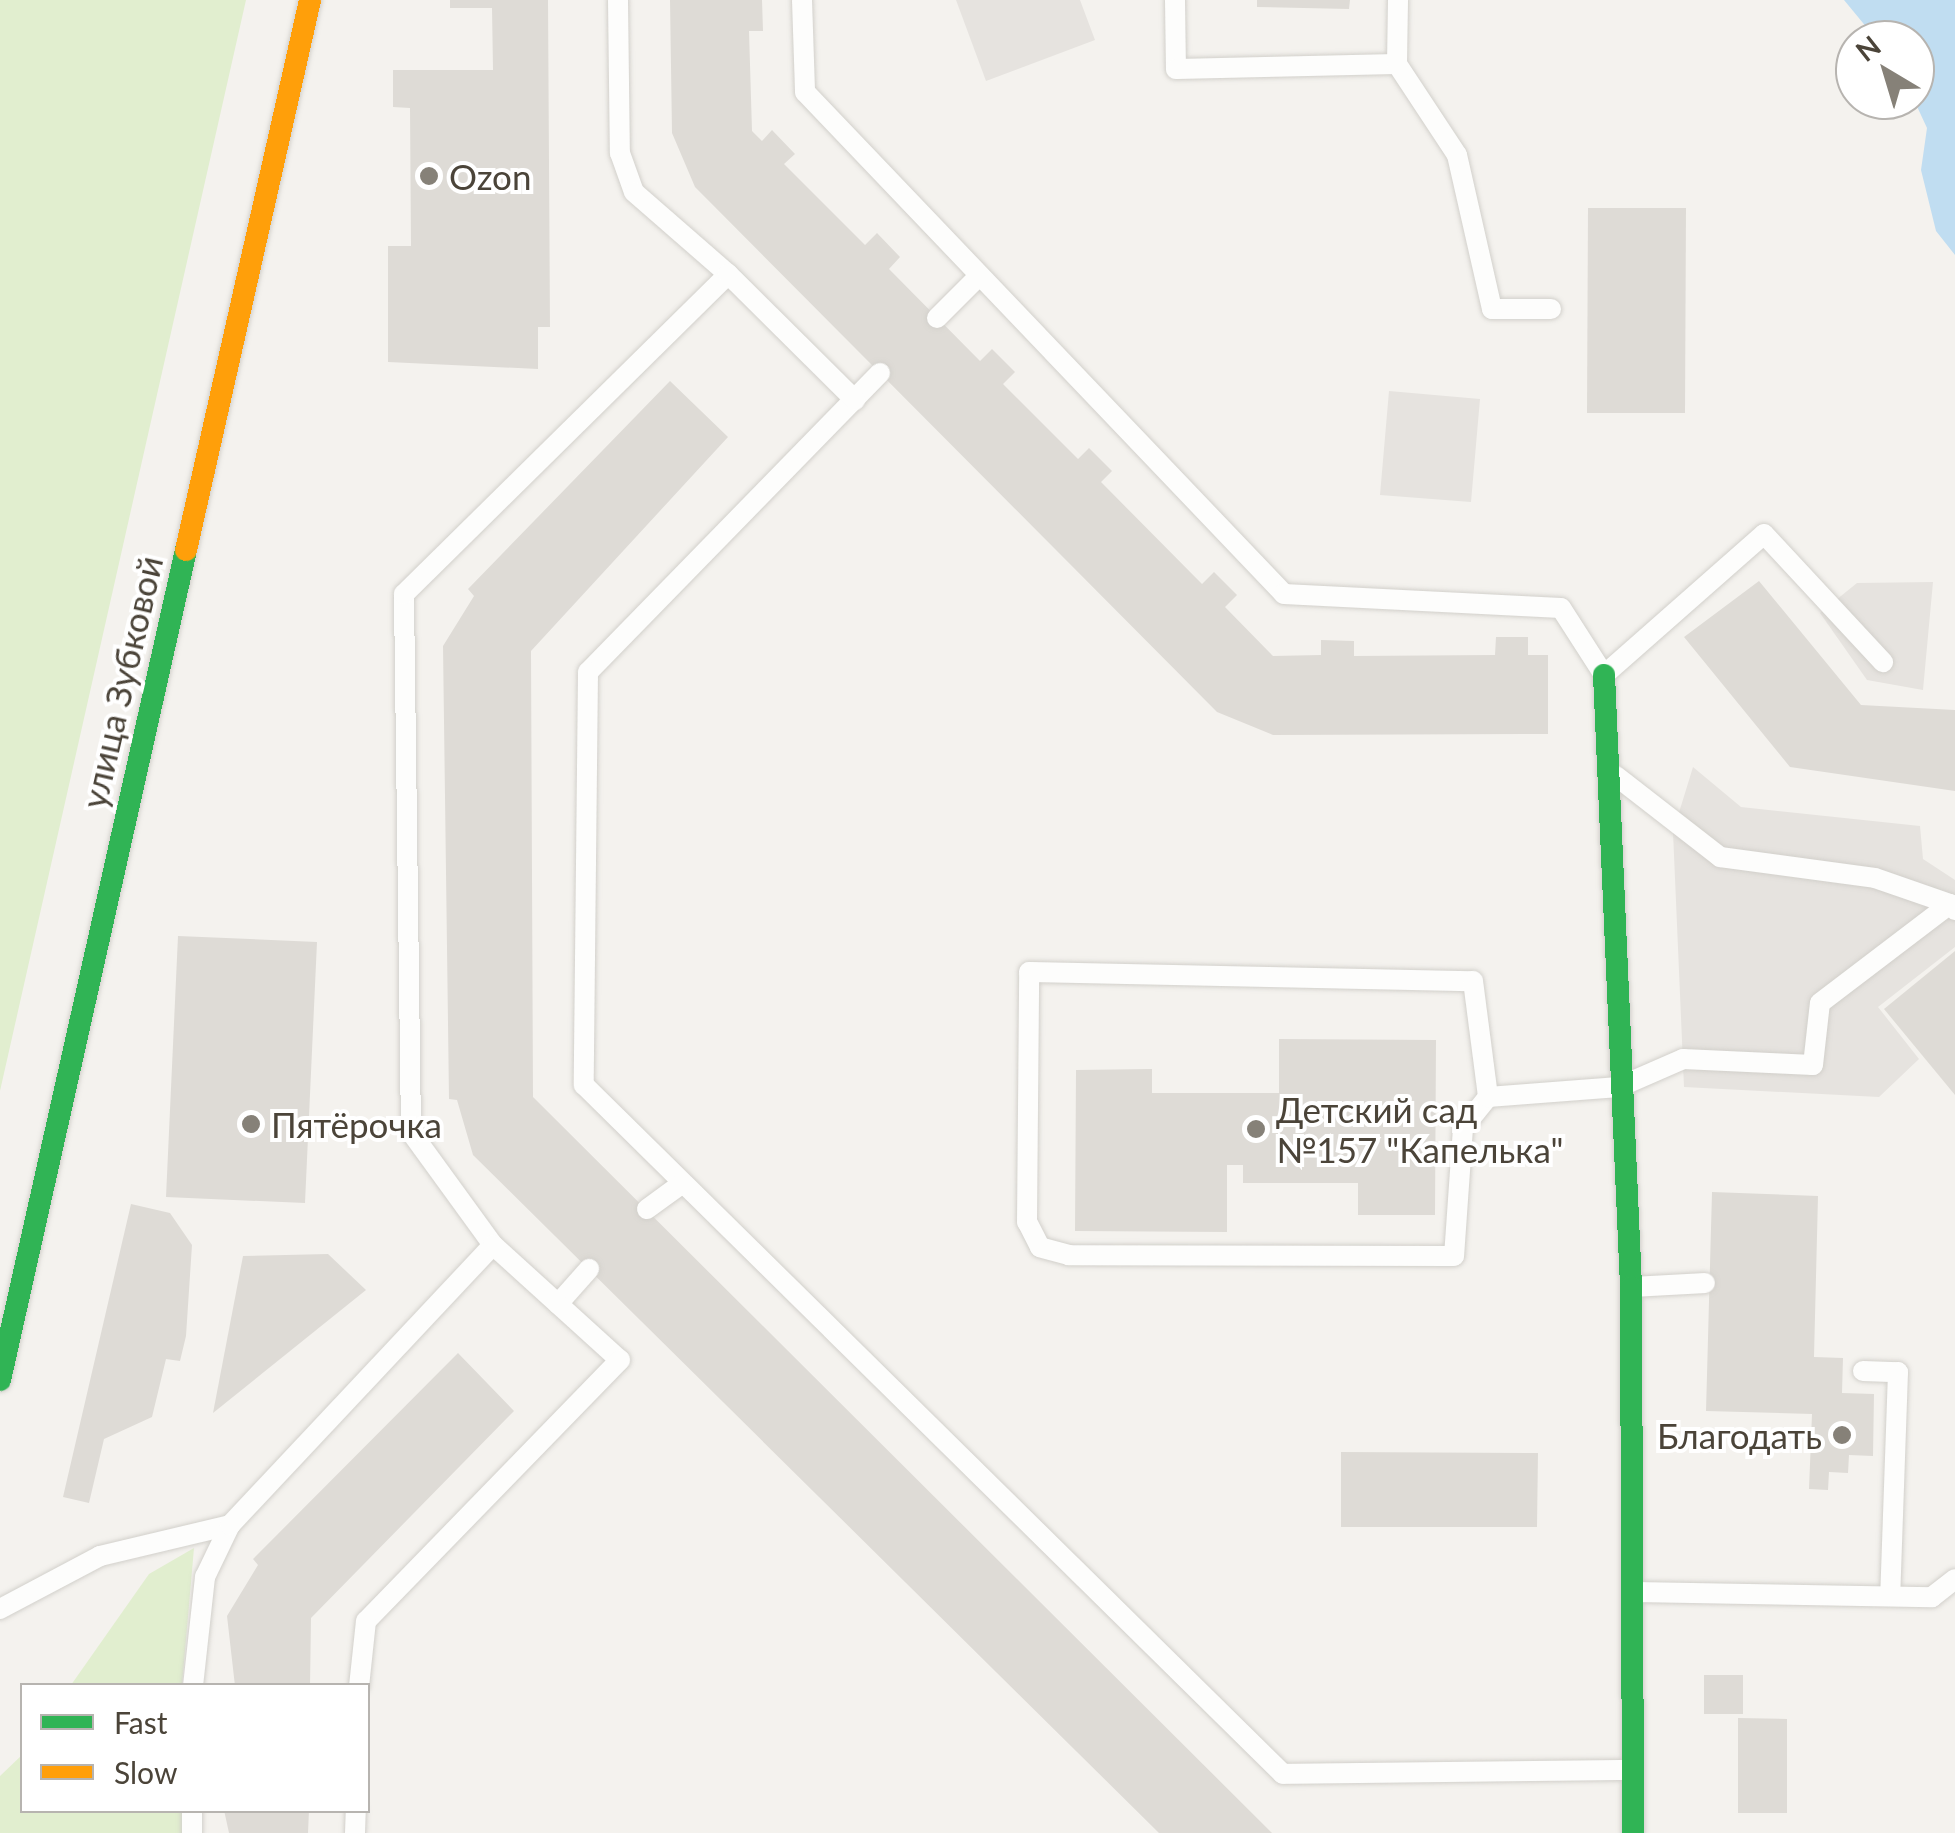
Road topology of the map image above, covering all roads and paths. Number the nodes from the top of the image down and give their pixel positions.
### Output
1 (310, 0) edge
2 (618, 0) edge
3 (802, 0) edge
4 (1175, 0) edge
5 (1398, 0) edge
6 (1397, 64) junction
7 (728, 274) junction
8 (978, 277) junction
9 (1551, 309) dead end
10 (938, 318) dead end
11 (880, 373) dead end
12 (855, 400) junction
13 (1883, 662) dead end
14 (1604, 675) junction
15 (1608, 770) junction
16 (1953, 907) edge
17 (1619, 1086) junction
18 (1488, 1097) junction
19 (680, 1185) junction
20 (648, 1209) dead end
21 (493, 1245) junction
22 (588, 1269) dead end
23 (1704, 1283) dead end
24 (1632, 1287) junction
25 (558, 1304) junction
26 (1863, 1371) dead end
27 (0, 1380) edge
28 (230, 1526) junction
29 (1955, 1579) edge
30 (1633, 1592) junction
31 (1890, 1596) junction
32 (0, 1609) edge
33 (193, 1683) edge
34 (359, 1683) edge
35 (1633, 1770) junction
36 (1633, 1833) edge

1 - 27 street, улица Зубковой
2 - 7 lane
3 - 8 lane
4 - 6 lane
5 - 6 lane
6 - 9 lane
7 - 12 lane
7 - 21 lane
8 - 10 lane
8 - 14 lane
11 - 12 lane
12 - 19 lane
13 - 14 lane
14 - 15 street
15 - 16 lane
15 - 17 street
16 - 17 lane
17 - 18 lane
17 - 24 street
18 - 18 lane
19 - 20 lane
19 - 35 lane
21 - 25 lane
21 - 28 lane
22 - 25 lane
23 - 24 lane
24 - 30 street
25 - 34 lane
26 - 31 lane
28 - 32 lane
28 - 33 lane
29 - 31 lane
30 - 31 lane
30 - 35 street
35 - 36 street

